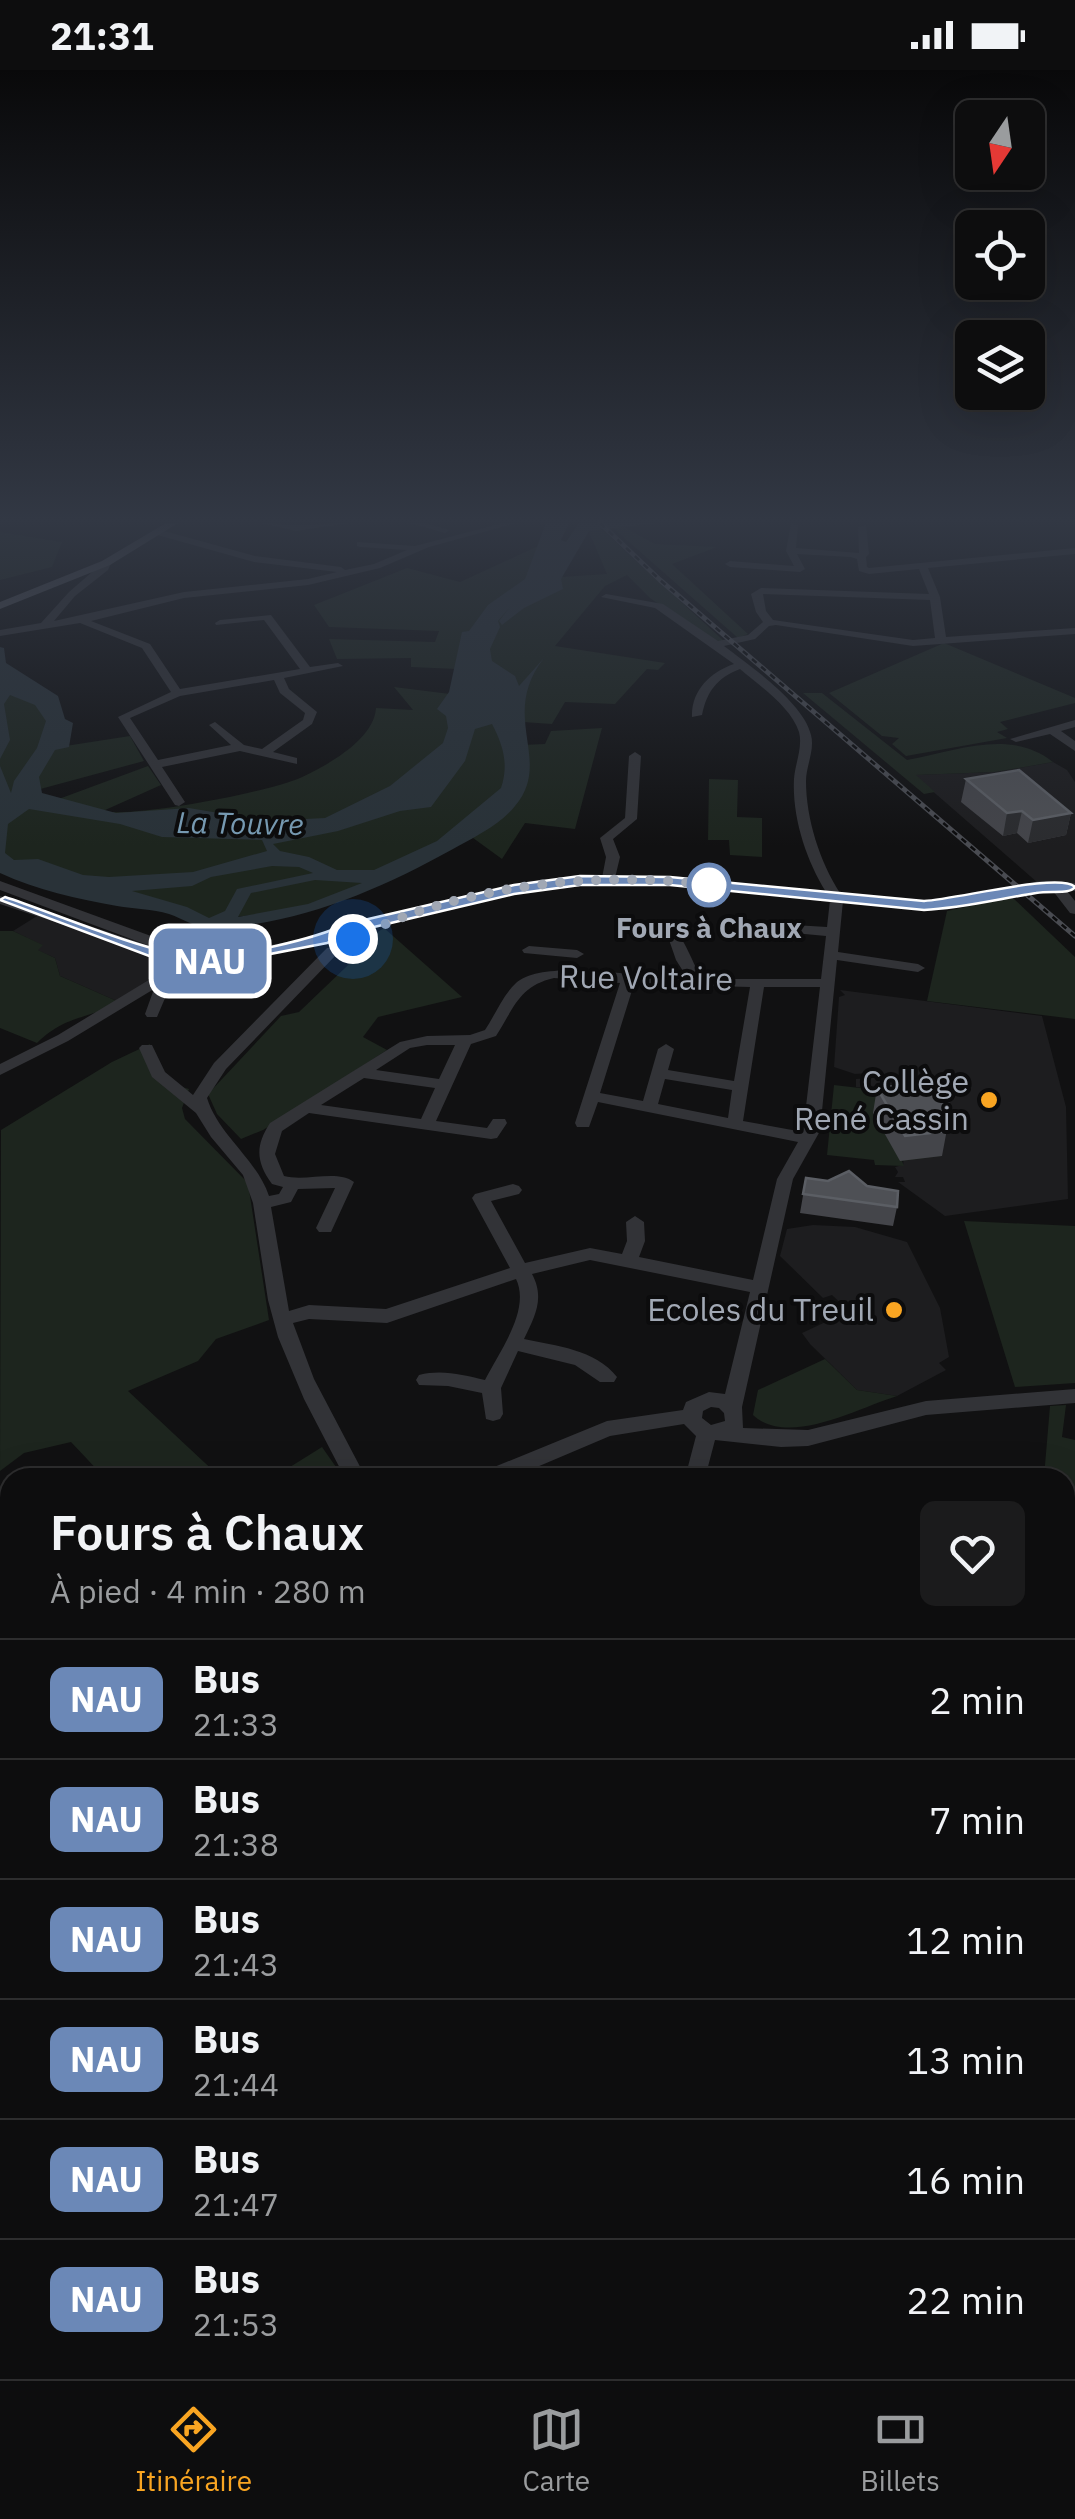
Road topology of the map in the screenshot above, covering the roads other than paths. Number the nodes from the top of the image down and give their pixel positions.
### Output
1 (108, 631) edge
2 (276, 631) edge
3 (694, 631) edge
4 (757, 631) edge
5 (835, 631) edge
6 (940, 631) edge
7 (1066, 631) edge
8 (942, 641) junction
9 (712, 644) junction
10 (742, 665) junction
11 (338, 666) dead end
12 (307, 671) junction
13 (278, 676) junction
14 (177, 693) junction
15 (696, 715) dead end
16 (1075, 724) edge
17 (214, 725) dead end
18 (1052, 730) junction
19 (1016, 739) dead end
20 (240, 747) junction
21 (1075, 747) edge
22 (264, 753) junction
23 (635, 756) dead end
24 (294, 761) dead end
25 (153, 765) junction
26 (180, 802) dead end
27 (608, 880) junction
28 (0, 885) edge
29 (1049, 886) junction
30 (1075, 887) edge
31 (800, 894) junction
32 (837, 898) junction
33 (0, 900) edge
34 (1075, 910) edge
35 (835, 925) junction
36 (778, 933) dead end
37 (674, 934) dead end
38 (323, 947) junction
39 (529, 950) dead end
40 (560, 952) junction
41 (154, 953) junction
42 (577, 954) dead end
43 (831, 955) junction
44 (181, 960) junction
45 (918, 968) dead end
46 (554, 974) junction
47 (168, 975) junction
48 (628, 980) junction
49 (758, 981) junction
50 (698, 983) junction
51 (828, 983) junction
52 (152, 1014) dead end
53 (464, 1042) junction
54 (147, 1048) dead end
55 (666, 1049) dead end
56 (0, 1070) edge
57 (361, 1073) junction
58 (660, 1074) junction
59 (444, 1085) junction
60 (740, 1087) junction
61 (592, 1096) junction
62 (648, 1106) junction
63 (305, 1108) junction
64 (201, 1109) junction
65 (500, 1122) dead end
66 (735, 1122) junction
67 (583, 1123) dead end
68 (426, 1125) junction
69 (810, 1139) junction
70 (293, 1184) junction
71 (513, 1190) dead end
72 (261, 1204) junction
73 (636, 1222) dead end
74 (325, 1228) dead end
75 (629, 1259) junction
76 (521, 1272) junction
77 (758, 1287) junction
78 (282, 1320) junction
79 (513, 1343) junction
80 (608, 1378) dead end
81 (426, 1380) dead end
82 (735, 1382) junction
83 (491, 1388) junction
84 (1075, 1396) edge
85 (708, 1399) junction
86 (493, 1414) dead end
87 (690, 1416) junction
88 (724, 1423) junction
89 (351, 1468) edge
90 (513, 1468) edge
91 (700, 1468) edge

1 - 14 street
2 - 12 street
3 - 9 street
4 - 9 street
5 - 8 street
6 - 8 street
7 - 8 street
9 - 10 street
10 - 15 street
10 - 32 street
11 - 12 street
12 - 13 street
13 - 14 street
13 - 22 street
14 - 25 street
16 - 18 street
17 - 20 street
18 - 19 street
18 - 21 street
20 - 22 street
20 - 25 street
22 - 24 street
23 - 27 street
25 - 26 street
27 - 31 street
27 - 38 street
28 - 41 street
29 - 30 street
29 - 32 street, bridge
29 - 34 street
31 - 32 street
31 - 35 street
32 - 35 street
33 - 41 street
35 - 36 street
35 - 43 street
37 - 50 street
38 - 44 street
38 - 64 street
39 - 40 street
40 - 42 street
40 - 46 street
41 - 44 street
43 - 45 street
43 - 51 street
44 - 47 street
46 - 48 street, Rue Voltaire
46 - 53 street, Rue Voltaire
47 - 52 street
47 - 56 street
48 - 50 street, Rue Voltaire
48 - 61 street
49 - 50 street, Rue Voltaire
49 - 51 street, Rue Voltaire
49 - 60 street
51 - 69 street
53 - 57 street
53 - 59 street
54 - 64 street
55 - 58 street
57 - 59 street
57 - 63 street
58 - 60 street
58 - 62 street
59 - 68 street
60 - 66 street
61 - 62 street
61 - 67 street
62 - 66 street
63 - 68 street
63 - 70 street
64 - 72 street
65 - 68 street
66 - 69 street
69 - 77 street
70 - 72 street
70 - 74 street
71 - 76 street
72 - 78 street
73 - 75 street
75 - 76 street
75 - 77 street
76 - 78 street
76 - 79 street
77 - 82 street
78 - 89 street
79 - 80 street
79 - 83 street
81 - 83 street
82 - 85 street
82 - 88 street
83 - 86 street
84 - 88 street
85 - 87 street
85 - 88 street
87 - 88 street
87 - 90 street
88 - 91 street

